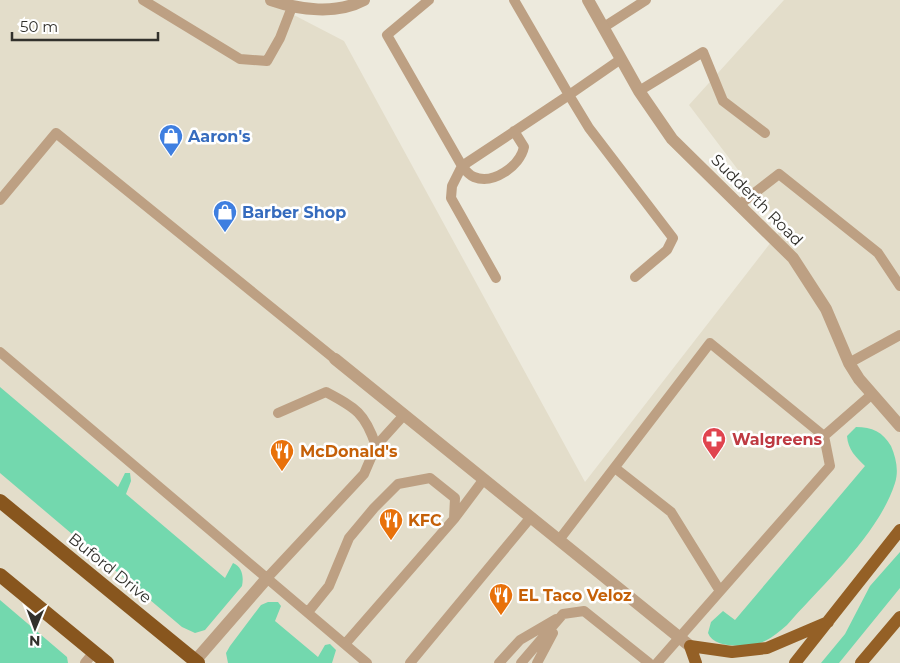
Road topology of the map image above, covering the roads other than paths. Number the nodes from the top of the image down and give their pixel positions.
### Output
1 (143, 0) edge
2 (271, 0) edge
3 (429, 0) edge
4 (514, 0) edge
5 (588, 0) edge
6 (646, 0) edge
7 (361, 2) edge
8 (292, 7) junction
9 (604, 27) junction
10 (621, 59) junction
11 (639, 91) junction
12 (569, 95) junction
13 (514, 131) junction
14 (765, 132) dead end
15 (462, 166) junction
16 (0, 200) edge
17 (740, 205) junction
18 (636, 277) dead end
19 (496, 278) dead end
20 (900, 286) edge
21 (900, 335) edge
22 (0, 352) edge
23 (335, 359) joint
24 (849, 362) junction
25 (871, 395) junction
26 (278, 413) dead end
27 (404, 415) junction
28 (900, 426) edge
29 (824, 436) junction
30 (376, 446) junction
31 (615, 468) junction
32 (484, 479) junction
33 (0, 501) edge
34 (531, 517) junction
35 (454, 518) junction
36 (900, 530) edge
37 (560, 540) junction
38 (0, 575) edge
39 (268, 577) junction
40 (720, 591) junction
41 (308, 612) junction
42 (563, 614) junction
43 (900, 617) edge
44 (830, 621) junction
45 (680, 637) junction
46 (345, 644) junction
47 (690, 646) junction
48 (89, 658) edge
49 (196, 662) edge
50 (107, 663) edge
51 (367, 663) edge
52 (410, 663) edge
53 (499, 663) edge
54 (521, 663) edge
55 (537, 663) edge
56 (648, 663) edge
57 (657, 663) edge
58 (696, 663) edge
59 (795, 663) edge
60 (861, 663) edge

1 - 8 lane
2 - 8 street
3 - 15 lane
4 - 12 lane
5 - 9 street, Sudderth Road
6 - 9 lane
7 - 8 street
9 - 10 street, Sudderth Road
10 - 11 street, Sudderth Road
10 - 12 lane
11 - 14 lane
11 - 17 street, Sudderth Road
12 - 13 lane
12 - 18 lane
13 - 15 lane
13 - 15 lane
15 - 19 lane
16 - 23 lane
17 - 20 lane
17 - 24 street, Sudderth Road
21 - 24 lane
22 - 39 lane
23 - 27 street
24 - 25 street, Sudderth Road
25 - 28 street, Sudderth Road
25 - 29 lane
26 - 30 lane
27 - 30 lane
27 - 32 street
29 - 31 lane
29 - 40 lane
30 - 39 lane
31 - 37 lane
31 - 40 lane
32 - 34 street
32 - 35 lane
33 - 49 highway, Buford Drive
34 - 37 street
34 - 52 lane
35 - 41 lane
35 - 46 lane
36 - 44 main road
37 - 45 street
38 - 48 highway
39 - 41 lane
39 - 49 street
40 - 45 lane
41 - 46 lane
42 - 53 lane
42 - 54 lane
42 - 55 lane
42 - 56 lane
43 - 60 main road
44 - 47 main road
44 - 59 main road
45 - 47 street
45 - 57 lane
46 - 51 lane
47 - 58 main road
48 - 50 highway

